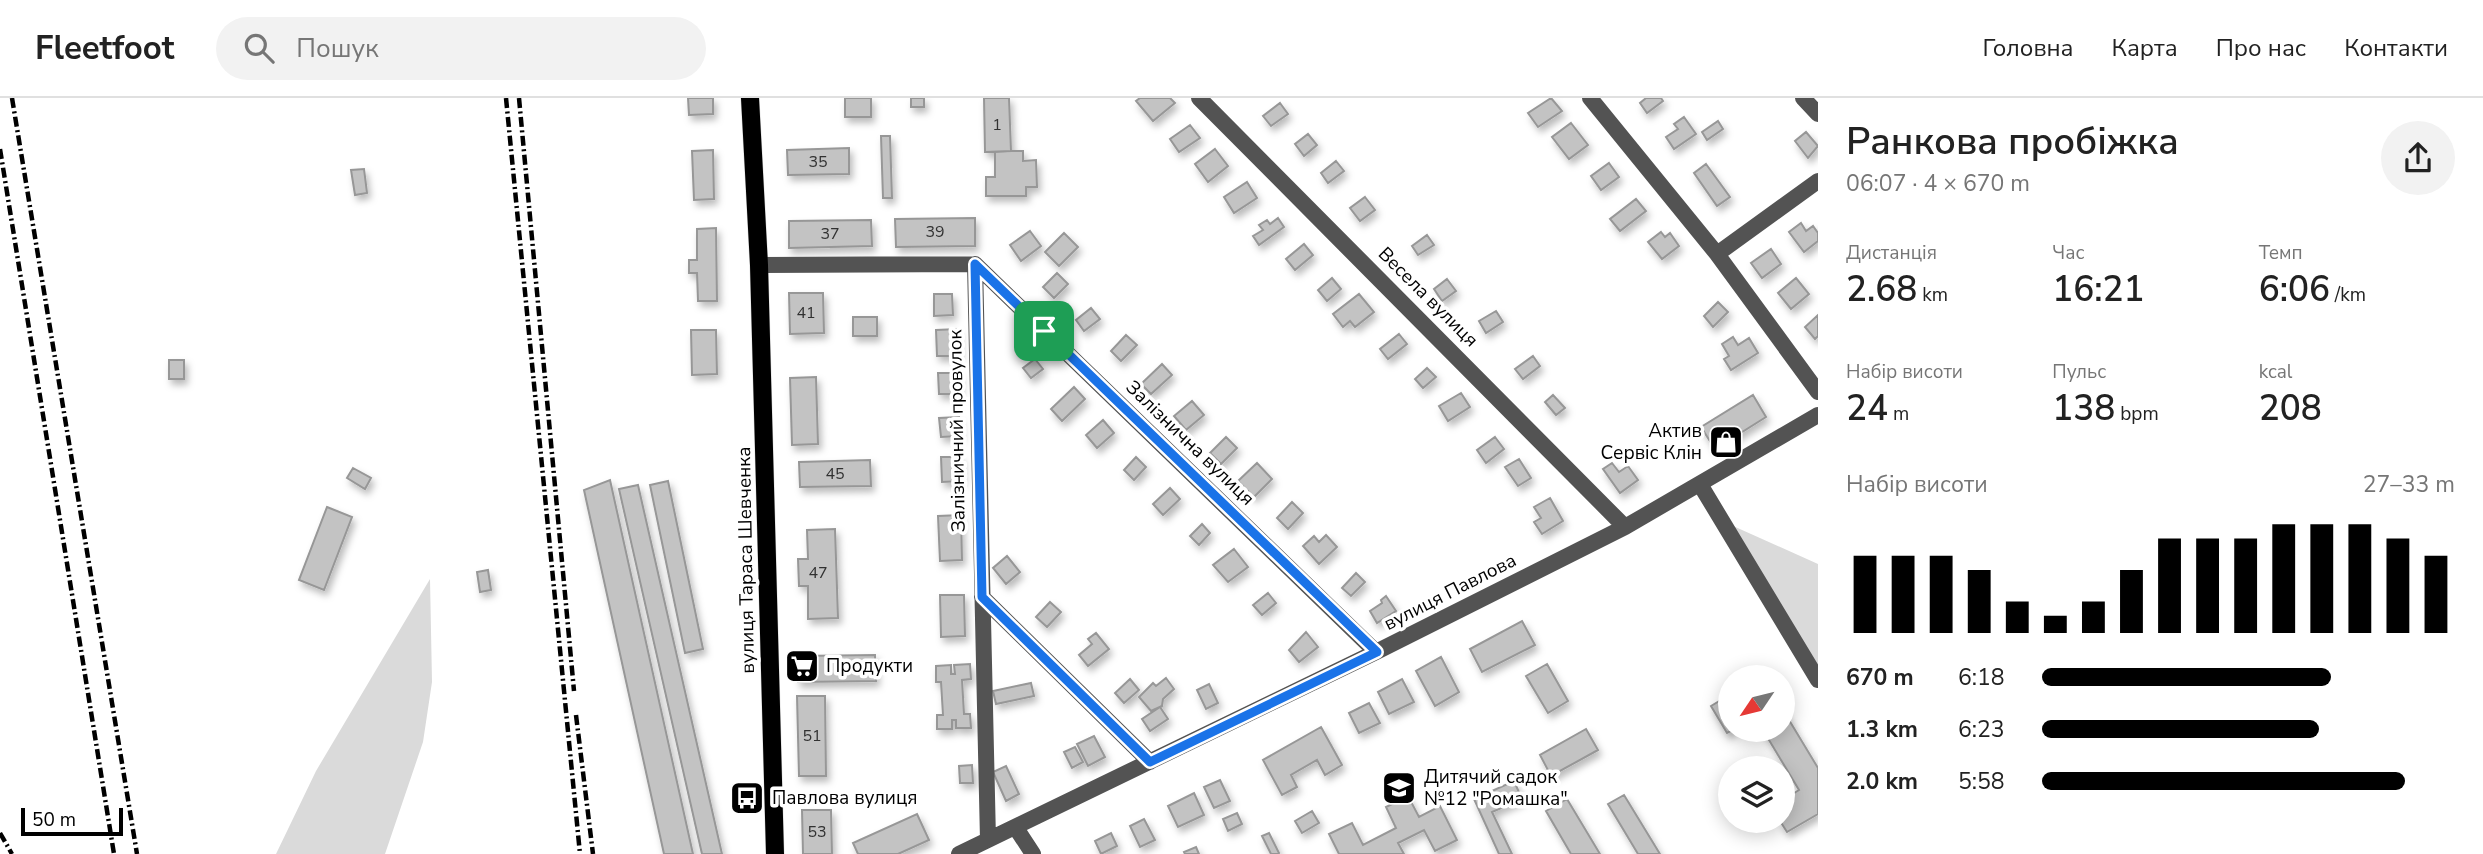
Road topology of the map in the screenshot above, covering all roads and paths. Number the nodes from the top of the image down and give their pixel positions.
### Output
1 (750, 98) edge
2 (1199, 98) edge
3 (1590, 98) edge
4 (1803, 98) edge
5 (1818, 114) edge
6 (1818, 181) edge
7 (1717, 254) junction
8 (975, 264) junction
9 (759, 265) junction
10 (1818, 392) edge
11 (1818, 415) edge
12 (1701, 485) junction
13 (1625, 527) junction
14 (982, 597) junction
15 (1377, 652) junction
16 (1818, 680) edge
17 (1150, 762) junction
18 (1016, 828) junction
19 (988, 841) junction
20 (775, 854) edge
21 (959, 854) edge
22 (1033, 854) edge

1 - 9 main road, вулиця Тараса Шевченка
2 - 13 street, Весела вулиця
3 - 7 street
4 - 5 street
6 - 7 street
7 - 10 street
8 - 9 street
8 - 14 street, Залізничний провулок
8 - 15 street, Залізнична вулиця
9 - 20 main road, вулиця Тараса Шевченка
11 - 12 street, вулиця Павлова
12 - 13 street, вулиця Павлова
12 - 16 street
13 - 15 street, вулиця Павлова
14 - 17 street
14 - 19 street, Залізничний провулок
15 - 17 street, вулиця Павлова
17 - 18 street, вулиця Павлова
18 - 19 street, вулиця Павлова
18 - 22 street
19 - 21 street, вулиця Павлова

